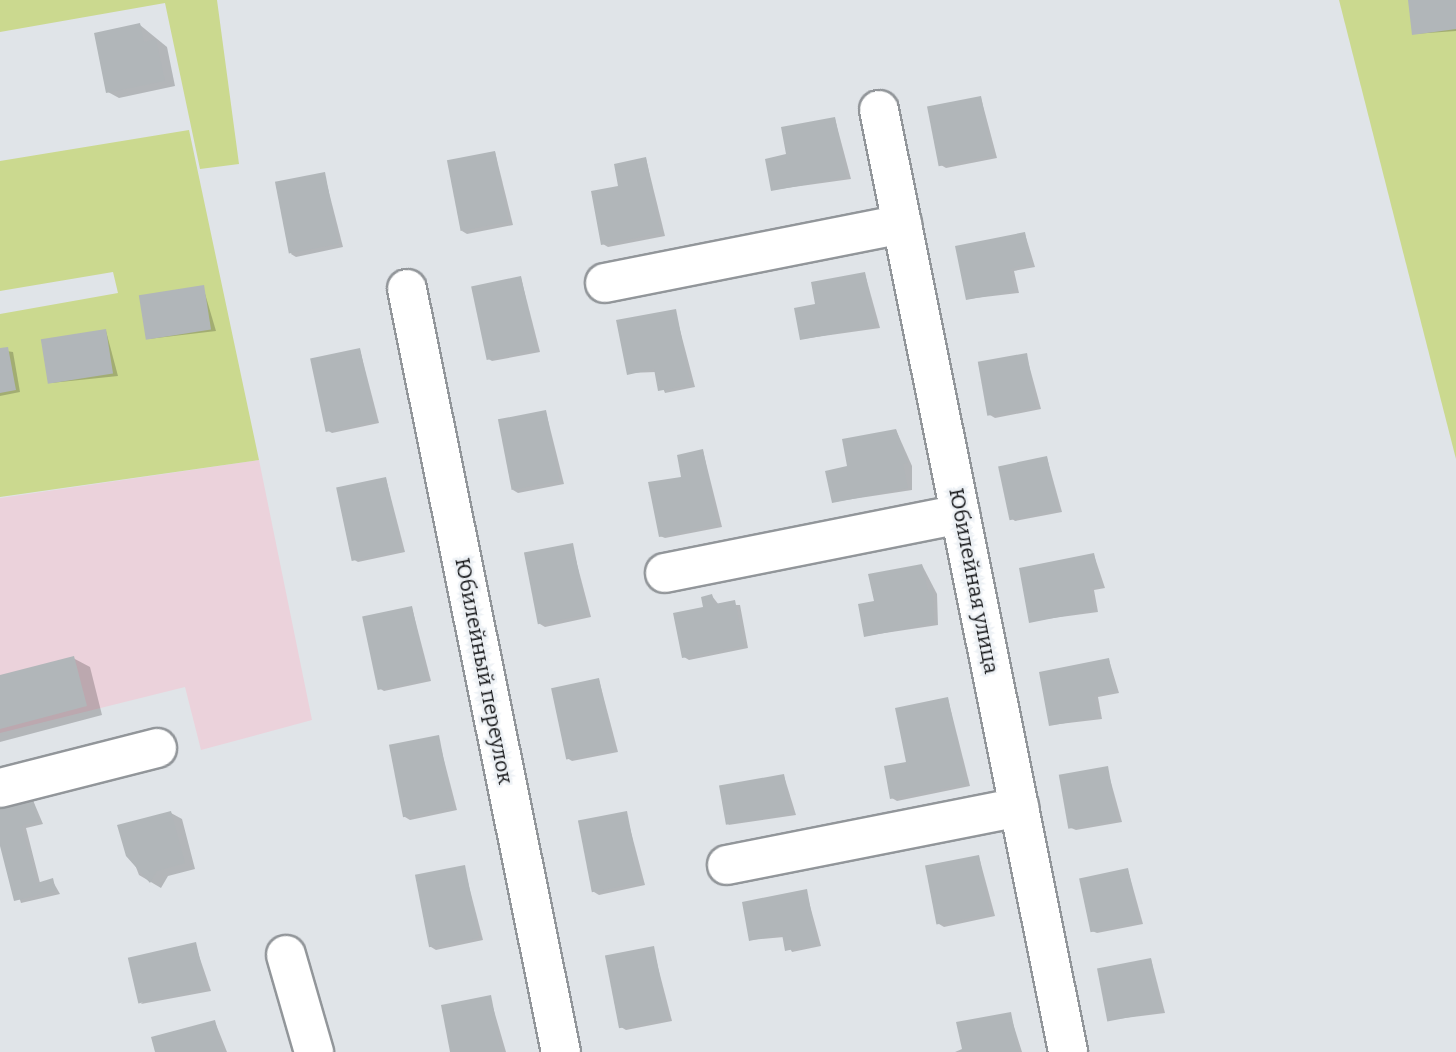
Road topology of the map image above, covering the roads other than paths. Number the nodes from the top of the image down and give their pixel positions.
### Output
1 (880, 110) dead end
2 (902, 224) junction
3 (605, 283) dead end
4 (407, 289) dead end
5 (960, 514) junction
6 (665, 573) dead end
7 (157, 748) dead end
8 (0, 788) edge
9 (1019, 807) junction
10 (727, 865) dead end
11 (286, 955) dead end
12 (314, 1052) edge
13 (562, 1052) edge
14 (1068, 1052) edge

1 - 2 street, Юбилейная улица
2 - 3 street
2 - 5 street, Юбилейная улица
4 - 13 street, Юбилейный переулок
5 - 6 street
5 - 9 street, Юбилейная улица
7 - 8 street
9 - 10 street
9 - 14 street, Юбилейная улица
11 - 12 street

